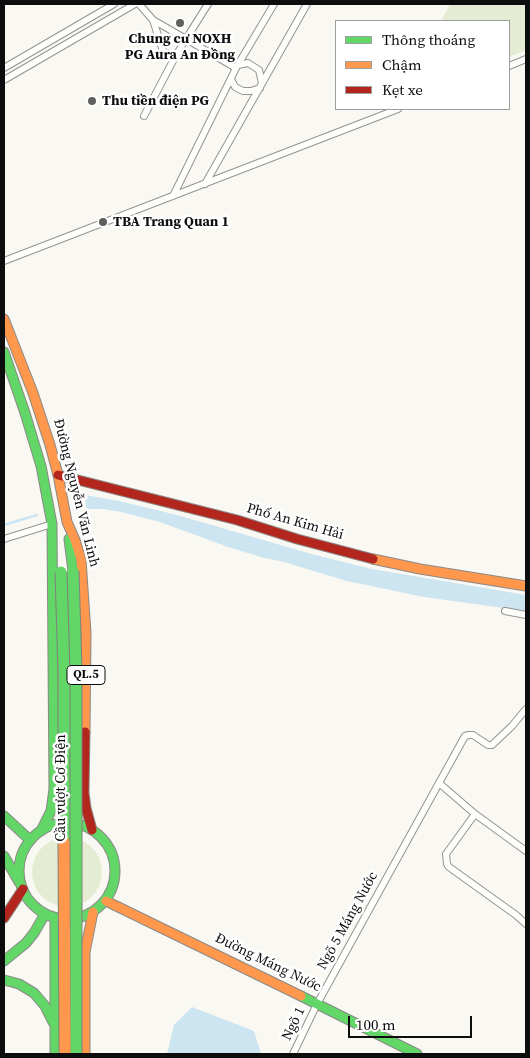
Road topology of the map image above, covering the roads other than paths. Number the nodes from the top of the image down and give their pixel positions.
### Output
1 (114, 4) edge
2 (135, 4) edge
3 (139, 4) edge
4 (208, 4) edge
5 (274, 4) edge
6 (307, 4) edge
7 (154, 20) junction
8 (186, 39) junction
9 (175, 56) junction
10 (526, 59) edge
11 (510, 66) edge
12 (237, 67) junction
13 (4, 68) edge
14 (231, 79) junction
15 (4, 80) edge
16 (261, 86) junction
17 (395, 110) edge
18 (144, 116) dead end
19 (205, 184) junction
20 (173, 196) junction
21 (4, 261) edge
22 (4, 319) edge
23 (4, 352) edge
24 (58, 475) junction
25 (67, 522) junction
26 (52, 524) junction
27 (4, 539) edge
28 (526, 586) edge
29 (505, 611) dead end
30 (526, 615) edge
31 (526, 709) edge
32 (439, 783) junction
33 (475, 814) junction
34 (4, 816) edge
35 (41, 830) junction
36 (92, 830) junction
37 (30, 840) junction
38 (526, 851) edge
39 (4, 856) edge
40 (21, 886) junction
41 (106, 901) junction
42 (93, 912) junction
43 (50, 916) junction
44 (4, 918) edge
45 (526, 924) edge
46 (4, 961) edge
47 (4, 980) edge
48 (317, 1004) junction
49 (54, 1030) junction
50 (55, 1054) edge
51 (65, 1054) edge
52 (76, 1054) edge
53 (85, 1054) edge
54 (293, 1054) edge
55 (417, 1054) edge

1 - 13 street
2 - 15 street
3 - 7 street
4 - 8 street
5 - 12 street
6 - 16 street
7 - 8 street
7 - 9 street
8 - 9 street
8 - 12 street
9 - 18 street
10 - 11 street
12 - 14 street
12 - 16 street
14 - 16 street
14 - 20 street
16 - 19 street
17 - 19 street
19 - 20 street
20 - 21 street
22 - 24 main road, Đường Nguyễn Văn Linh / QL.5
23 - 26 main road, Đường Nguyễn Văn Linh / QL.5
24 - 25 main road, Đường Nguyễn Văn Linh / QL.5
24 - 28 main road, Phố An Kim Hải
25 - 36 main road, Đường Nguyễn Văn Linh / QL.5
25 - 52 main road, Cầu vượt Cơ Điện, bridge
26 - 27 street
26 - 35 main road, Đường Nguyễn Văn Linh / QL.5
26 - 51 main road, Cầu vượt Cơ Điện, bridge
29 - 30 street
31 - 32 street, Ngõ 5 Máng Nước
32 - 33 street
32 - 48 street, Ngõ 5 Máng Nước
33 - 38 street
33 - 45 street
34 - 37 main road
35 - 36 main road
35 - 37 main road
36 - 41 main road
37 - 40 main road
39 - 40 main road
40 - 43 main road
40 - 44 main road
41 - 42 main road
41 - 48 main road, Đường Máng Nước
42 - 43 main road
42 - 53 main road
43 - 46 main road
43 - 49 main road
47 - 49 main road
48 - 54 street, Ngõ 1
48 - 55 main road, Đường Máng Nước
49 - 50 main road

